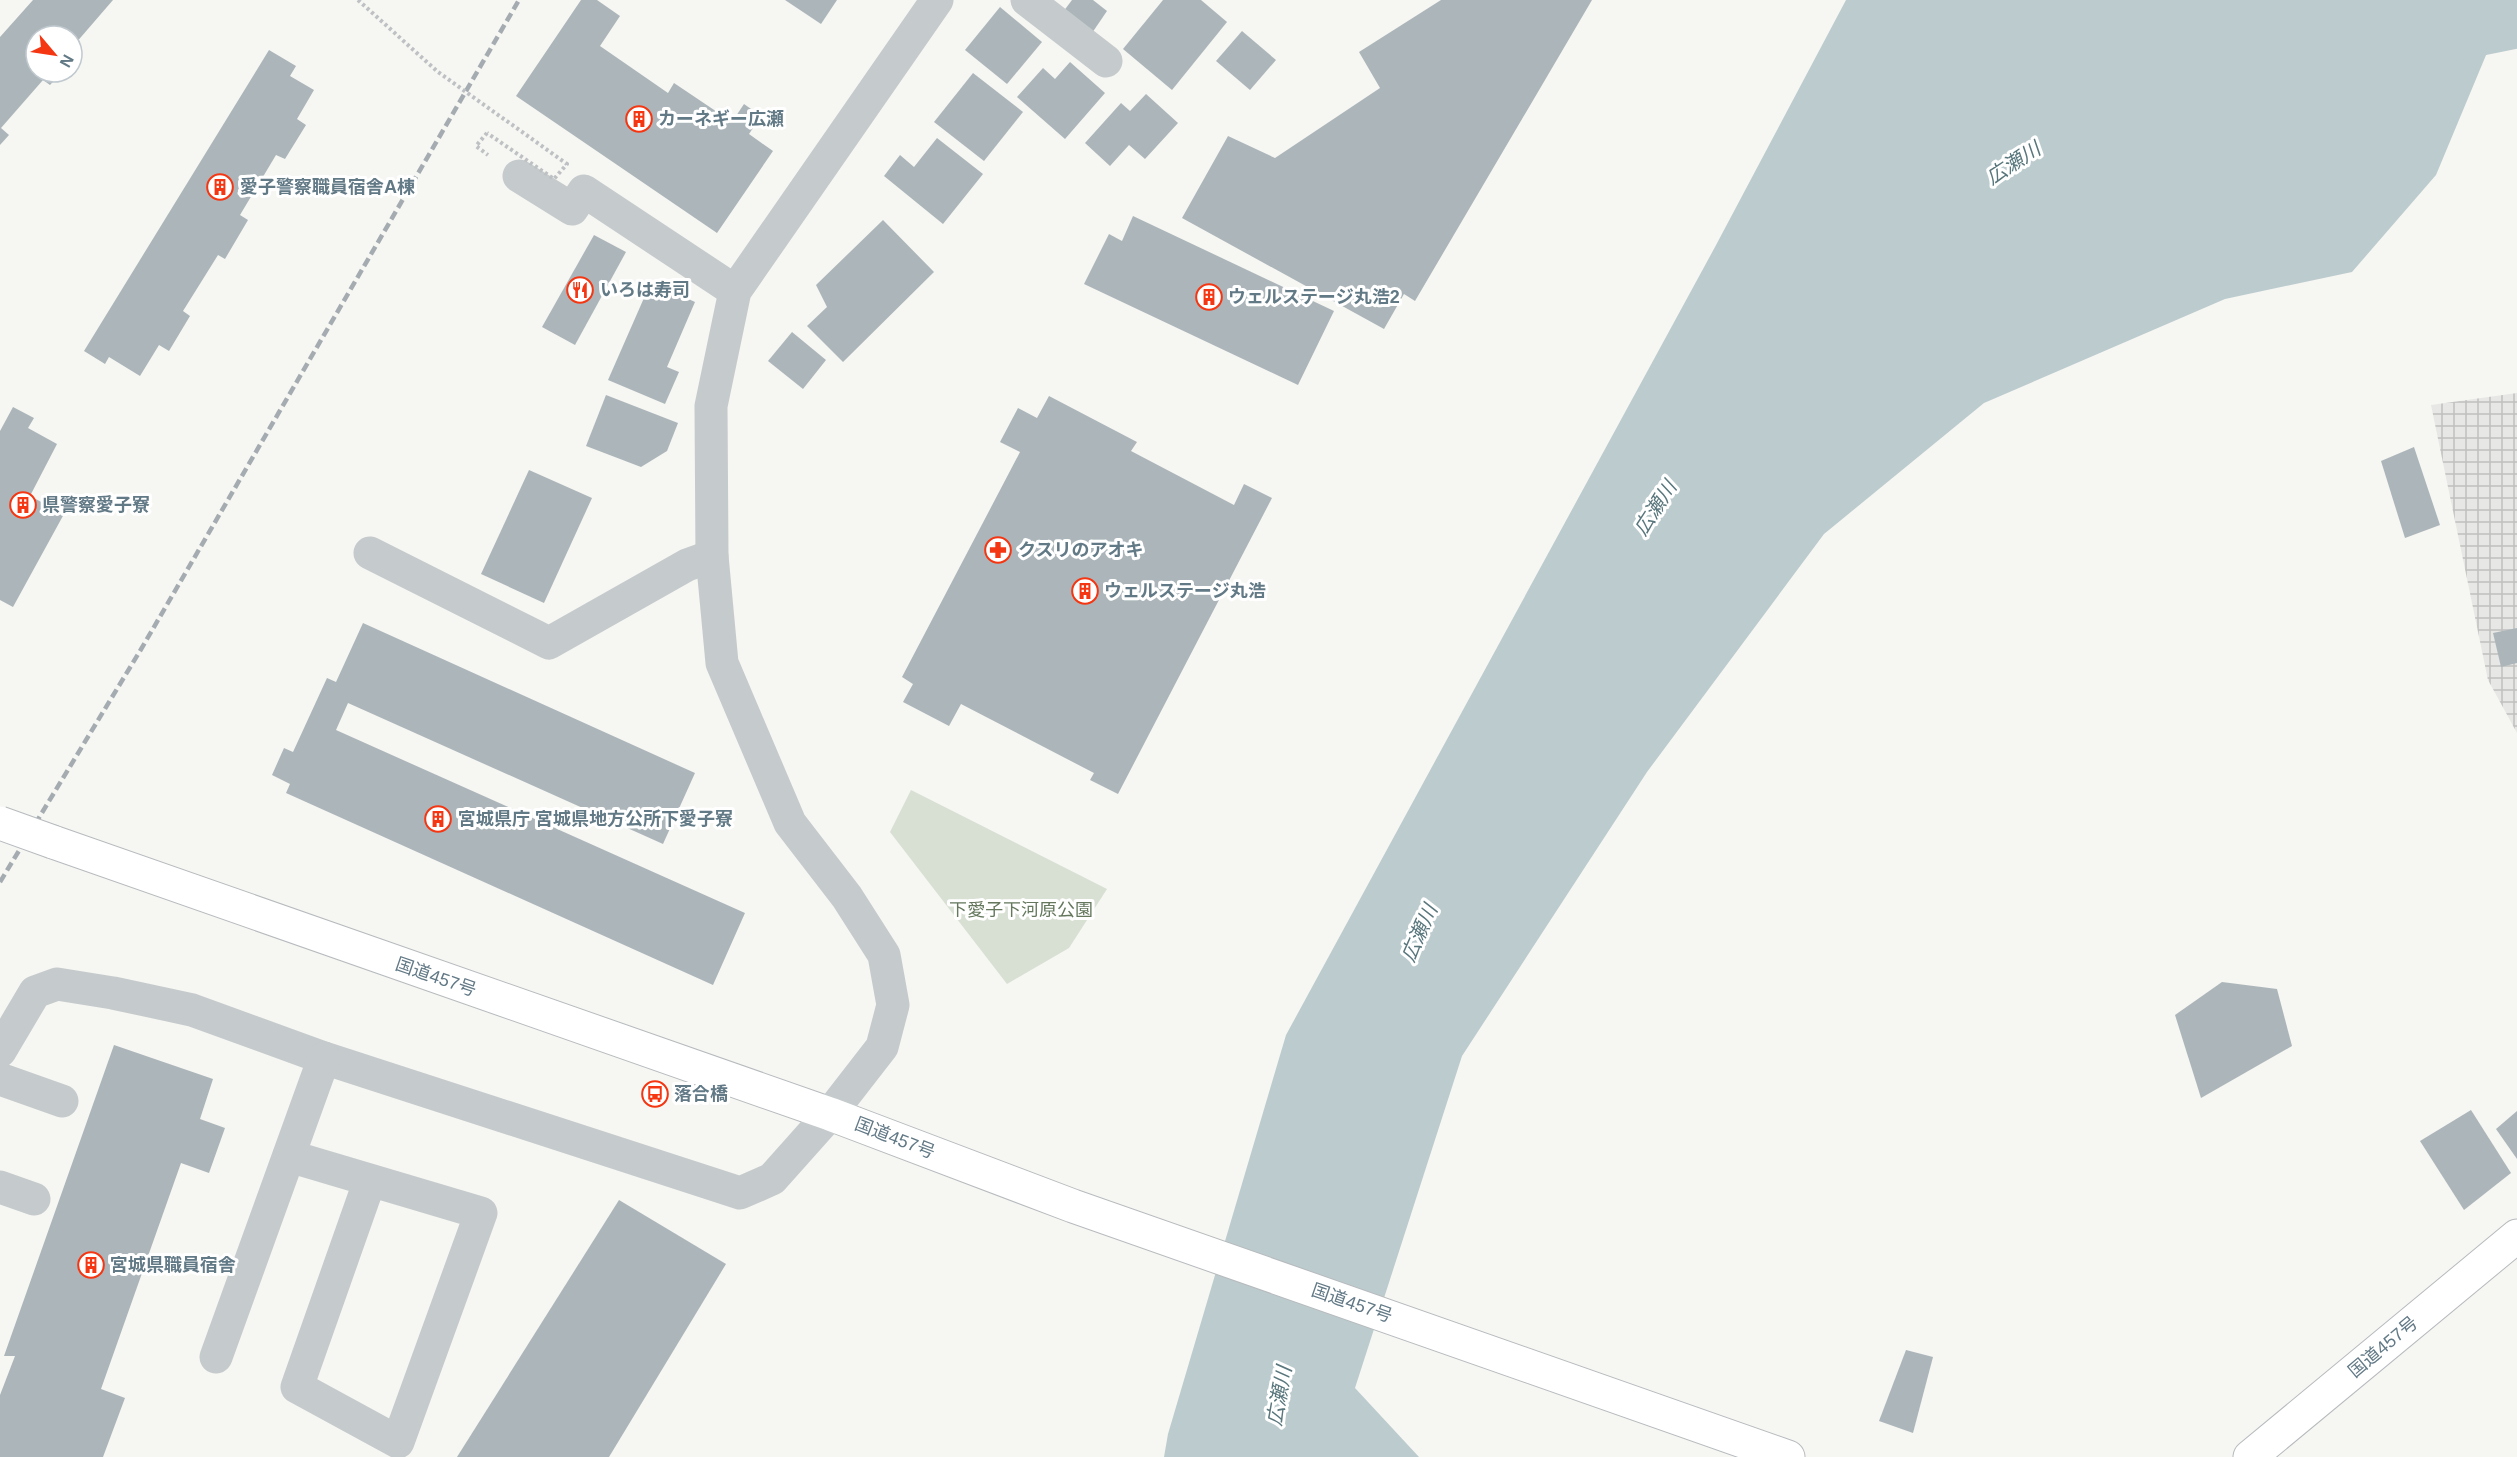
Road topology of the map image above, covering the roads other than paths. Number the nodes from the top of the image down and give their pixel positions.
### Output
1 (937, 0) edge
2 (1027, 0) edge
3 (1106, 61) dead end
4 (519, 176) dead end
5 (735, 291) junction
6 (370, 553) dead end
7 (700, 561) junction
8 (0, 823) edge
9 (0, 1052) edge
10 (324, 1058) junction
11 (0, 1079) edge
12 (62, 1101) dead end
13 (830, 1113) junction
14 (289, 1156) junction
15 (370, 1180) junction
16 (0, 1187) edge
17 (34, 1199) dead end
18 (2517, 1236) edge
19 (216, 1357) dead end
20 (1788, 1457) edge
21 (2250, 1457) edge

1 - 5 street
2 - 3 street
4 - 5 street
5 - 7 street
6 - 7 street
7 - 13 street
8 - 13 highway, 国道457号, bridge
9 - 10 street
10 - 13 street
10 - 14 street
11 - 12 street
13 - 20 highway, 国道457号
14 - 15 street
14 - 19 street
15 - 15 street
16 - 17 street
18 - 21 highway, 国道457号

